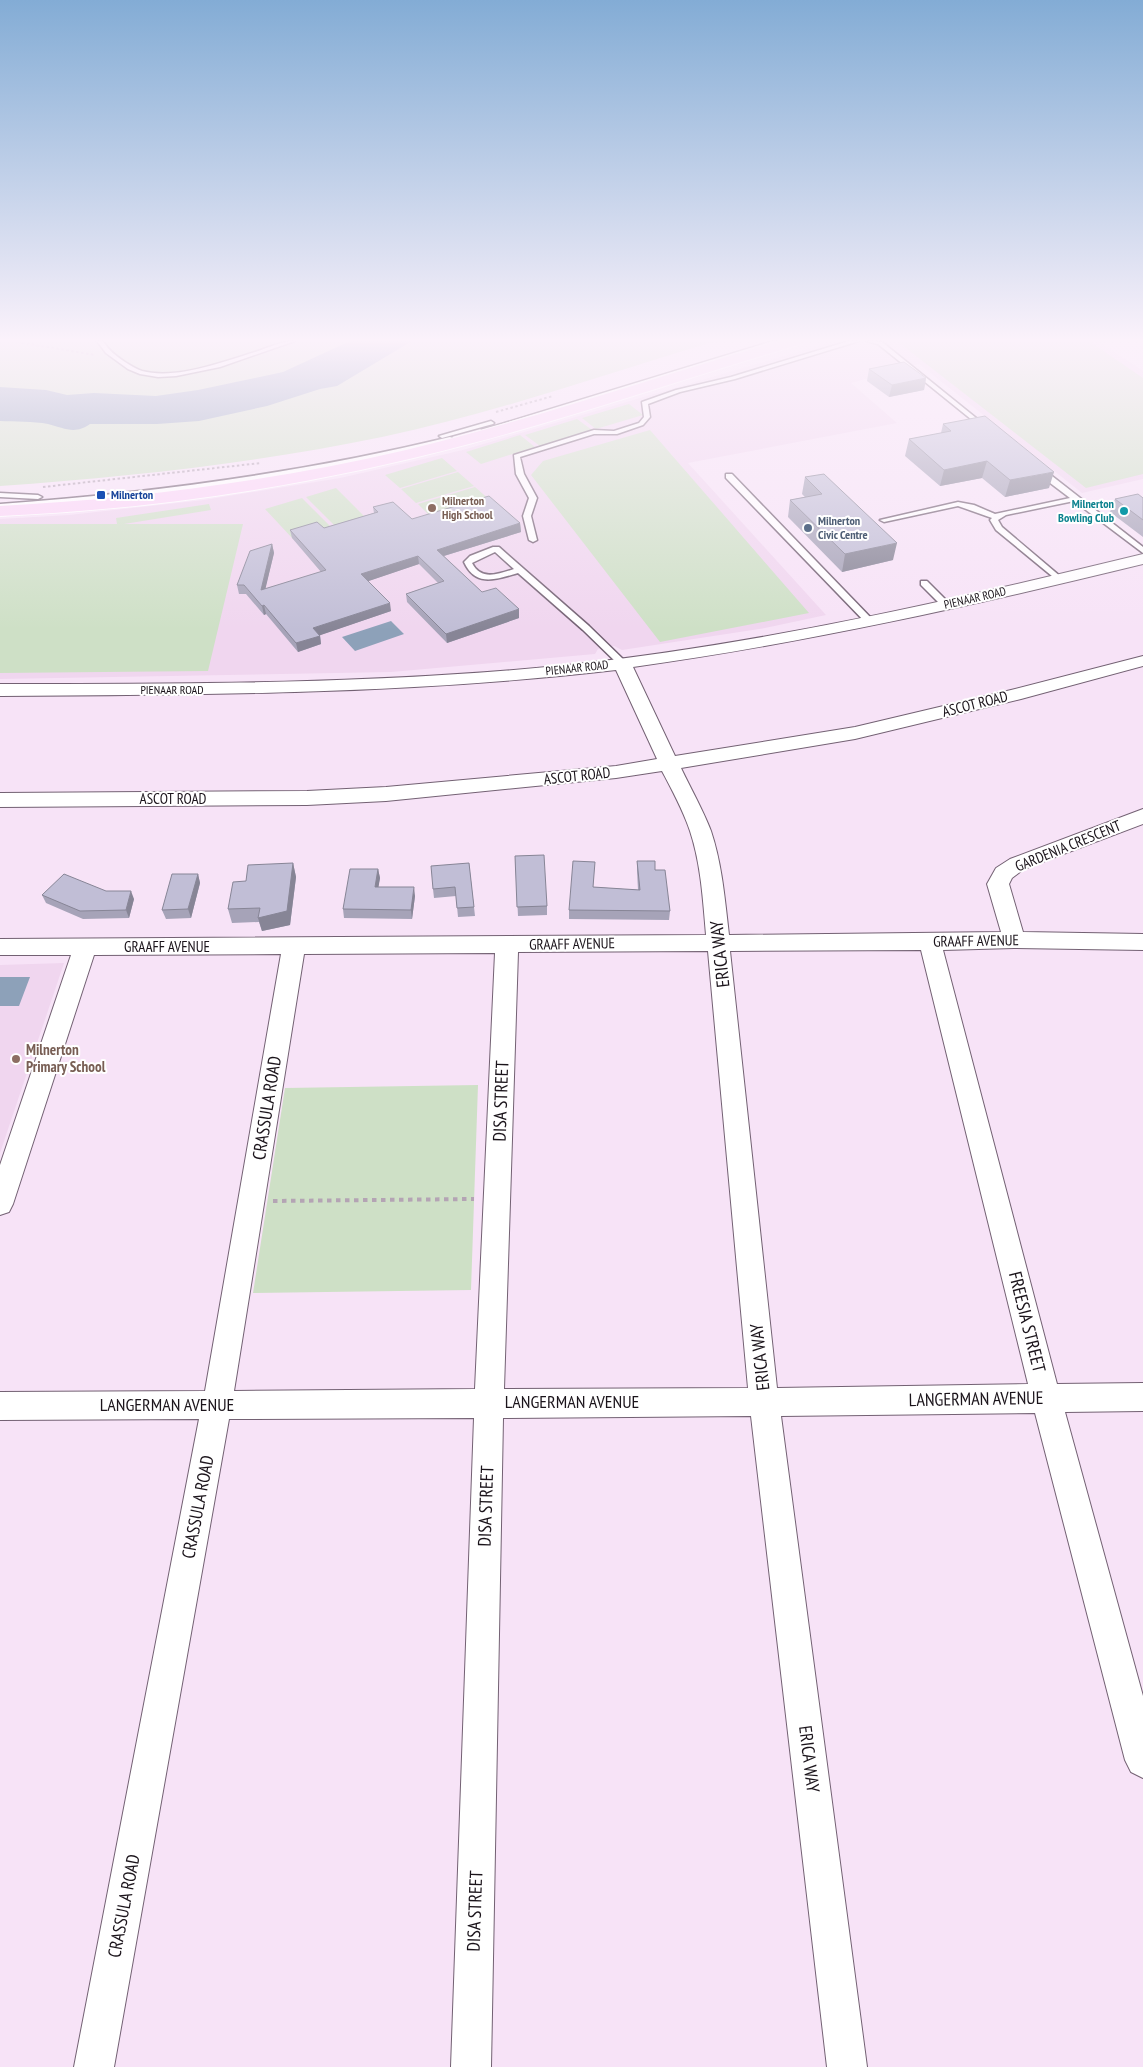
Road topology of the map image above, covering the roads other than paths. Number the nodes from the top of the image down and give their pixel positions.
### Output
1 (410, 437) edge
2 (433, 437) edge
3 (453, 437) edge
4 (473, 437) edge
5 (576, 437) edge
6 (1030, 463) edge
7 (729, 476) dead end
8 (0, 495) edge
9 (34, 497) junction
10 (1075, 499) junction
11 (0, 500) edge
12 (0, 506) edge
13 (0, 512) edge
14 (995, 517) junction
15 (884, 520) dead end
16 (532, 540) dead end
17 (1143, 552) edge
18 (1143, 559) edge
19 (519, 570) junction
20 (1058, 579) junction
21 (924, 583) dead end
22 (946, 605) junction
23 (870, 622) junction
24 (1143, 661) edge
25 (622, 663) junction
26 (0, 690) edge
27 (669, 764) junction
28 (0, 800) edge
29 (1143, 816) edge
30 (1014, 940) junction
31 (718, 942) junction
32 (930, 942) junction
33 (1143, 943) edge
34 (507, 945) junction
35 (294, 946) junction
36 (0, 947) edge
37 (85, 947) junction
38 (0, 1204) edge
39 (1143, 1397) edge
40 (1046, 1398) junction
41 (489, 1402) junction
42 (764, 1402) junction
43 (217, 1405) junction
44 (0, 1406) edge
45 (1143, 1760) edge
46 (94, 2067) edge
47 (471, 2067) edge
48 (847, 2067) edge

1 - 8 main road
2 - 9 lane
3 - 12 lane
4 - 13 main road
5 - 16 lane
6 - 10 lane
7 - 23 lane
8 - 9 lane
9 - 11 lane
10 - 14 lane
10 - 17 lane
14 - 15 lane
14 - 20 lane
18 - 20 street, PIENAAR ROAD
19 - 19 lane
19 - 25 lane
20 - 22 street, PIENAAR ROAD
21 - 22 lane
22 - 23 street, PIENAAR ROAD
23 - 25 street, PIENAAR ROAD
24 - 27 street, ASCOT ROAD
25 - 26 street, PIENAAR ROAD
25 - 27 street, ERICA WAY
27 - 28 street, ASCOT ROAD
27 - 31 street, ERICA WAY
29 - 30 street, GARDENIA CRESCENT
30 - 32 street, GRAAFF AVENUE
30 - 33 street, GRAAFF AVENUE
31 - 32 street, GRAAFF AVENUE
31 - 34 street, GRAAFF AVENUE
31 - 42 street, ERICA WAY
32 - 40 street, FREESIA STREET
34 - 35 street, GRAAFF AVENUE
34 - 41 street, DISA STREET
35 - 37 street, GRAAFF AVENUE
35 - 43 street, CRASSULA ROAD
36 - 37 street, GRAAFF AVENUE
37 - 38 street
39 - 40 street, LANGERMAN AVENUE
40 - 42 street, LANGERMAN AVENUE
40 - 45 street, FREESIA STREET
41 - 42 street, LANGERMAN AVENUE
41 - 43 street, LANGERMAN AVENUE
41 - 47 street, DISA STREET
42 - 48 street, ERICA WAY
43 - 44 street, LANGERMAN AVENUE
43 - 46 street, CRASSULA ROAD

